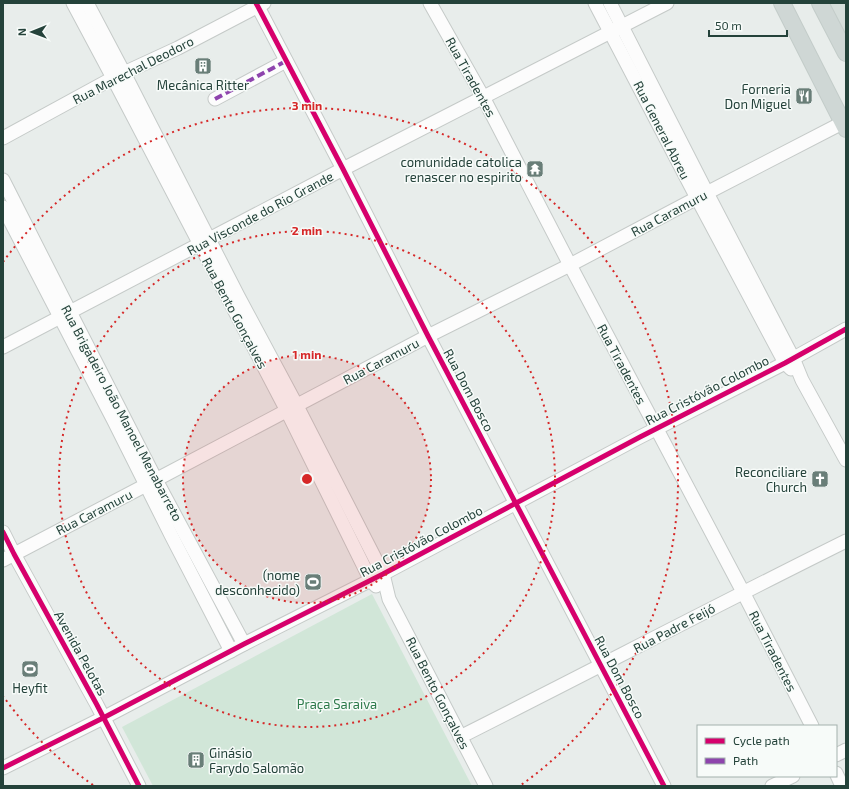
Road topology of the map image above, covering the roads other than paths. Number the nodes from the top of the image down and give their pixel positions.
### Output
1 (73, 3) edge
2 (87, 3) edge
3 (430, 3) edge
4 (595, 3) edge
5 (610, 3) edge
6 (667, 3) edge
7 (782, 3) edge
8 (820, 3) edge
9 (259, 4) edge
10 (623, 26) junction
11 (610, 31) junction
12 (846, 53) edge
13 (286, 61) junction
14 (119, 76) junction
15 (483, 97) junction
16 (215, 99) dead end
17 (845, 124) edge
18 (3, 138) edge
19 (343, 169) junction
20 (3, 180) edge
21 (702, 196) junction
22 (3, 207) edge
23 (205, 242) junction
24 (570, 265) junction
25 (65, 315) junction
26 (846, 329) edge
27 (428, 336) junction
28 (3, 347) edge
29 (789, 360) junction
30 (292, 408) junction
31 (656, 429) junction
32 (846, 460) edge
33 (151, 483) junction
34 (516, 503) junction
35 (183, 529) junction
36 (3, 532) edge
37 (171, 535) junction
38 (846, 541) edge
39 (9, 557) edge
40 (383, 574) junction
41 (371, 581) junction
42 (743, 592) junction
43 (389, 599) junction
44 (244, 644) junction
45 (231, 651) junction
46 (602, 666) junction
47 (103, 718) junction
48 (811, 725) edge
49 (460, 737) junction
50 (846, 750) edge
51 (837, 754) edge
52 (3, 768) edge
53 (837, 775) edge
54 (791, 777) edge
55 (139, 786) edge
56 (486, 786) edge
57 (664, 786) edge
58 (772, 786) edge
59 (842, 786) edge

1 - 14 street, Rua Bento Gonçalves
2 - 14 street, Rua Bento Gonçalves
3 - 15 street, Rua Tiradentes
4 - 11 street, Rua General Abreu
5 - 10 street, Rua General Abreu
6 - 10 street, Rua Visconde do Rio Grande
7 - 17 main road
8 - 12 main road
9 - 13 street, Rua Dom Bosco
9 - 14 street, Rua Marechal Deodoro
10 - 11 street, Rua Visconde do Rio Grande
10 - 21 street, Rua General Abreu
11 - 15 street, Rua Visconde do Rio Grande
11 - 21 street, Rua General Abreu
13 - 16 street
13 - 19 street, Rua Dom Bosco
14 - 18 street, Rua Marechal Deodoro
14 - 23 street, Rua Bento Gonçalves
15 - 19 street, Rua Visconde do Rio Grande
15 - 24 street, Rua Tiradentes
17 - 21 street, Rua Caramuru
19 - 23 street, Rua Visconde do Rio Grande
19 - 27 street, Rua Dom Bosco
20 - 25 street, Rua Brigadeiro João Manoel Menabarreto
21 - 24 street, Rua Caramuru
21 - 29 street, Rua General Abreu
22 - 25 street, Rua Brigadeiro João Manoel Menabarreto
23 - 25 street, Rua Visconde do Rio Grande
23 - 30 street, Rua Bento Gonçalves
24 - 27 street, Rua Caramuru
24 - 31 street, Rua Tiradentes
25 - 28 street, Rua Visconde do Rio Grande
25 - 33 street, Rua Brigadeiro João Manoel Menabarreto
26 - 29 street, Rua Cristóvão Colombo
27 - 30 street, Rua Caramuru
27 - 34 street, Rua Dom Bosco
29 - 31 street, Rua Cristóvão Colombo
29 - 32 street, Rua General Abreu
30 - 33 street, Rua Caramuru
30 - 40 street, Rua Bento Gonçalves
30 - 41 street, Rua Bento Gonçalves
31 - 34 street, Rua Cristóvão Colombo
31 - 42 street, Rua Tiradentes
33 - 35 street, Rua Brigadeiro João Manoel Menabarreto
33 - 37 street, Rua Brigadeiro João Manoel Menabarreto
33 - 39 street, Rua Caramuru
34 - 40 street, Rua Cristóvão Colombo
34 - 46 street, Rua Dom Bosco
35 - 37 street
35 - 44 street, Rua Brigadeiro João Manoel Menabarreto
36 - 39 street, Avenida Pelotas
37 - 45 street, Rua Brigadeiro João Manoel Menabarreto
38 - 42 street, Rua Padre Feijó
39 - 47 street, Avenida Pelotas
40 - 41 street, Rua Cristóvão Colombo
40 - 43 street, Rua Bento Gonçalves
41 - 43 street, Rua Bento Gonçalves
41 - 44 street, Rua Cristóvão Colombo
42 - 46 street, Rua Padre Feijó
42 - 48 street, Rua Tiradentes
43 - 49 street, Rua Bento Gonçalves
44 - 45 street, Rua Cristóvão Colombo
45 - 47 street, Rua Cristóvão Colombo
46 - 49 street, Rua Padre Feijó
46 - 57 street, Rua Dom Bosco
47 - 52 street, Rua Cristóvão Colombo
47 - 55 street, Avenida Pelotas
49 - 56 street, Rua Bento Gonçalves
50 - 51 street
53 - 59 street
54 - 58 street

